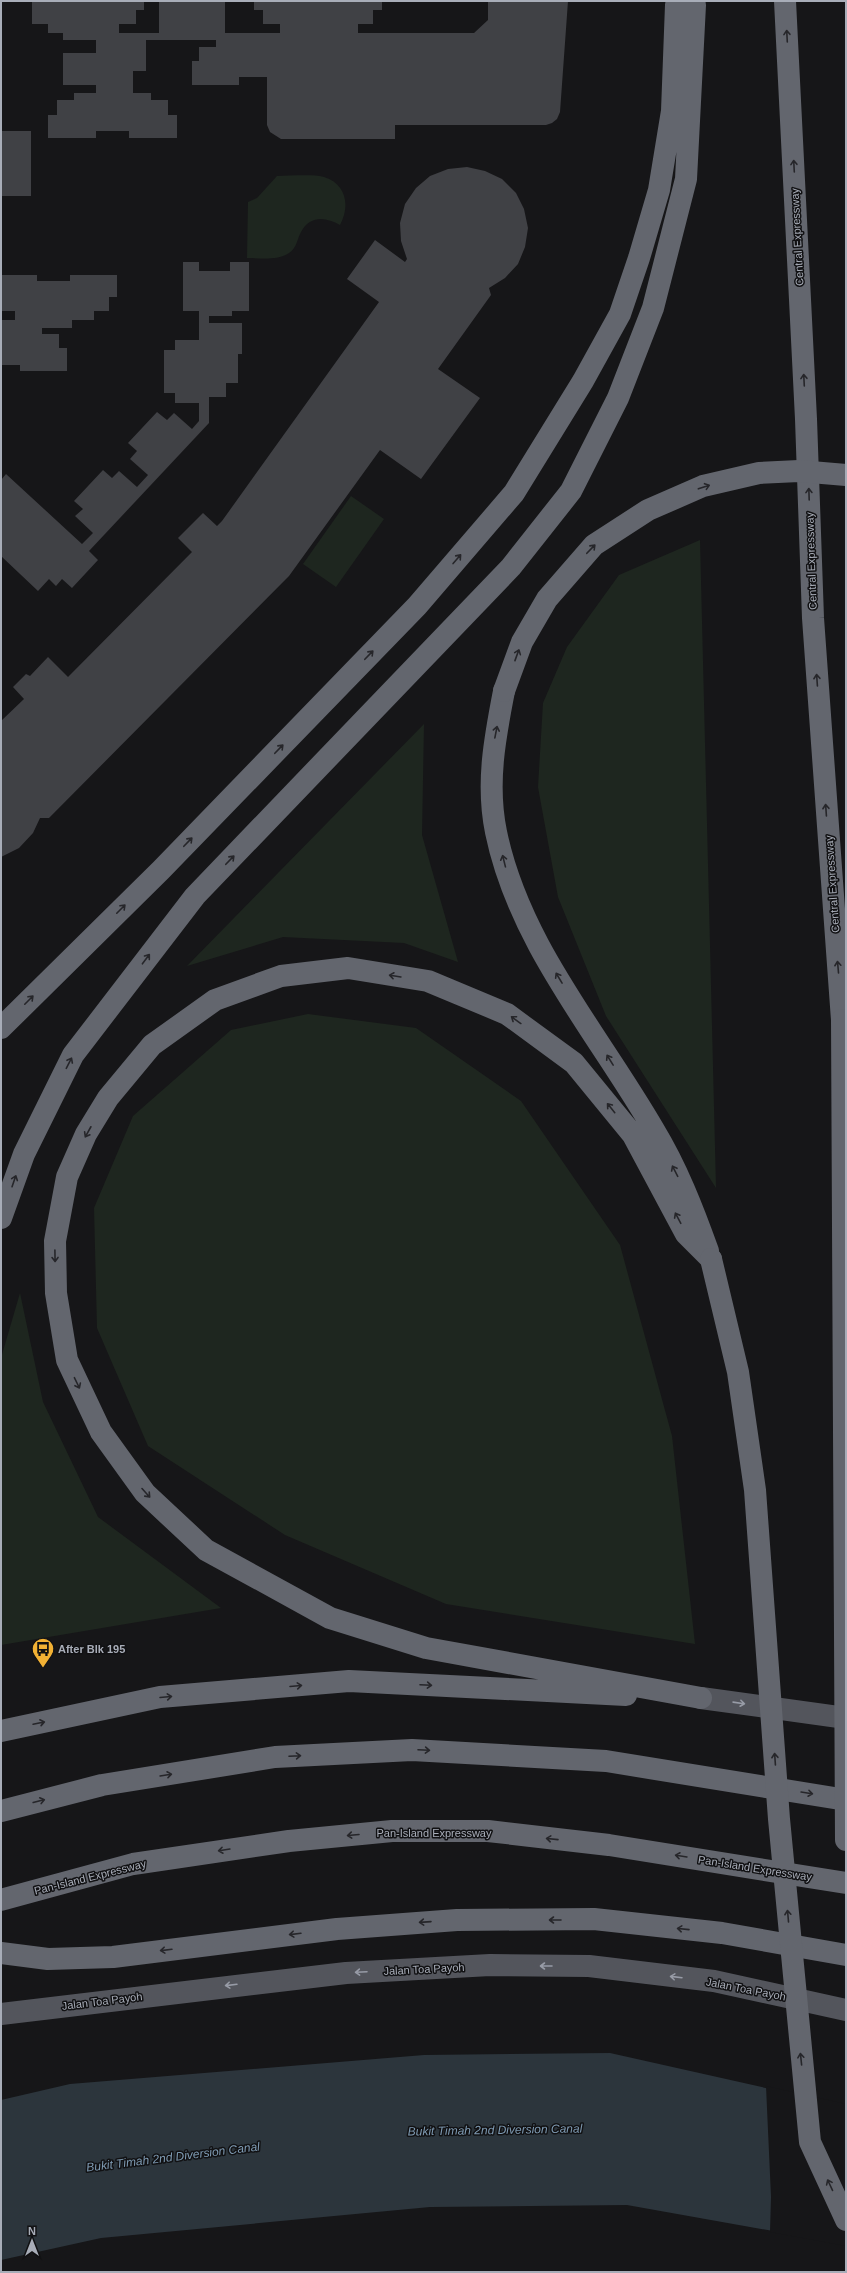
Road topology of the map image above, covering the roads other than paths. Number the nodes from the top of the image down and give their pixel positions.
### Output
1 (678, 1) edge
2 (693, 1) edge
3 (785, 1) edge
4 (846, 475) edge
5 (1, 1028) edge
6 (1, 1218) edge
7 (711, 1259) junction
8 (701, 1698) junction
9 (846, 1718) edge
10 (1, 1731) edge
11 (846, 1800) edge
12 (1, 1811) edge
13 (846, 1840) edge
14 (846, 1883) edge
15 (1, 1900) edge
16 (1, 1953) edge
17 (846, 1955) edge
18 (846, 2010) edge
19 (1, 2014) edge
20 (846, 2220) edge

5 -> 1 highway
6 -> 2 highway
13 -> 3 highway, Central Expressway, bridge
7 -> 4 highway, bridge
7 -> 8 highway
20 -> 7 highway, bridge
8 -> 9 main road
10 -> 8 highway
12 -> 11 highway
14 -> 15 highway, Pan-Island Expressway
17 -> 16 highway
18 -> 19 main road, Jalan Toa Payoh

